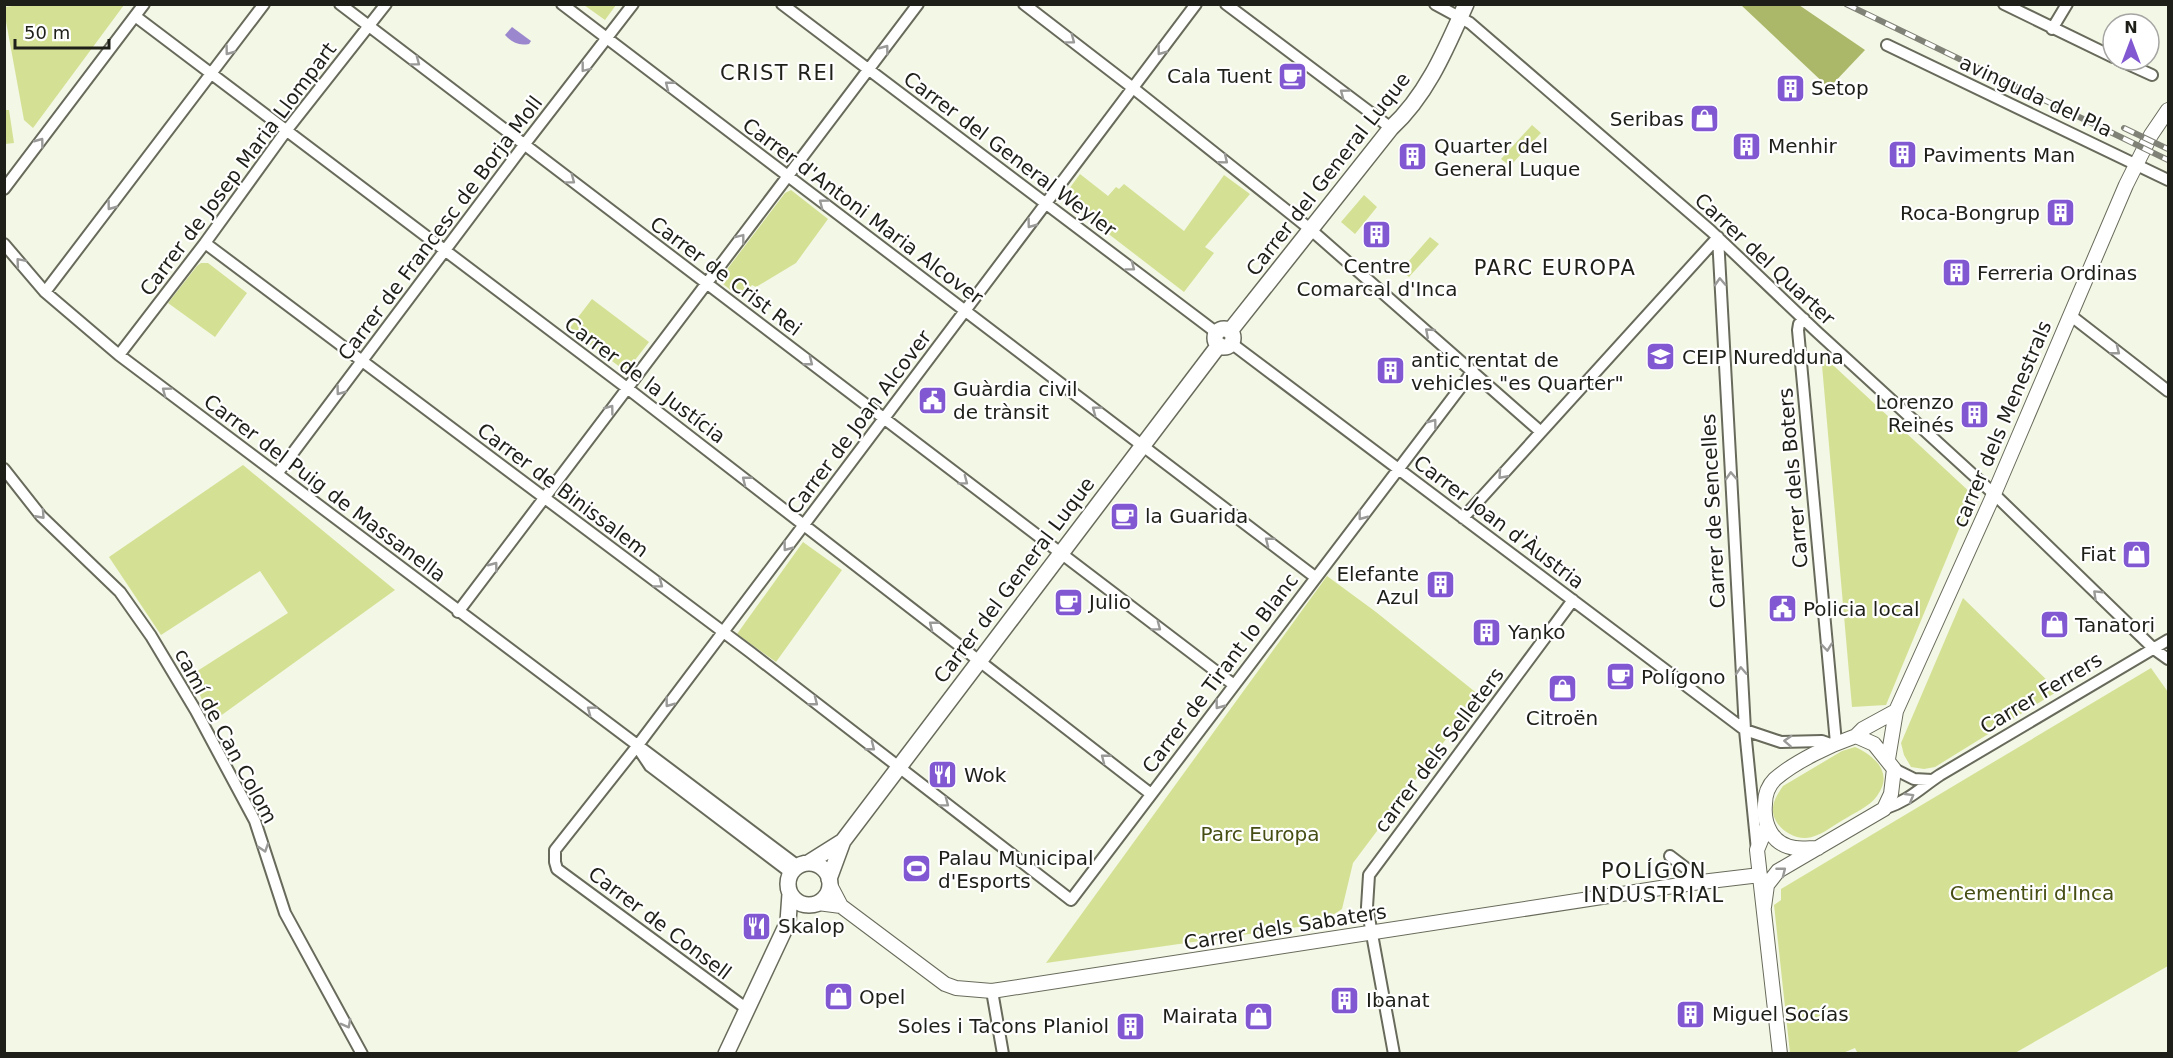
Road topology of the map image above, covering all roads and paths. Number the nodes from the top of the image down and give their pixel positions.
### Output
1 (144, 4) edge
2 (264, 4) edge
3 (340, 4) edge
4 (386, 4) edge
5 (562, 4) edge
6 (633, 4) edge
7 (782, 4) edge
8 (918, 4) edge
9 (1024, 4) edge
10 (1196, 4) edge
11 (1226, 4) edge
12 (1435, 4) edge
13 (2004, 4) edge
14 (2067, 4) edge
15 (1463, 12) edge
16 (135, 16) junction
17 (370, 26) junction
18 (2052, 29) junction
19 (609, 38) junction
20 (1887, 45) dead end
21 (2101, 51) edge
22 (869, 71) junction
23 (2145, 72) edge
24 (212, 74) junction
25 (2152, 75) dead end
26 (1133, 88) junction
27 (2167, 116) edge
28 (1391, 128) junction
29 (286, 131) junction
30 (524, 145) junction
31 (2140, 158) junction
32 (788, 177) junction
33 (2169, 180) edge
34 (4, 189) edge
35 (1046, 204) junction
36 (1311, 229) junction
37 (1718, 237) junction
38 (205, 243) junction
39 (4, 244) edge
40 (445, 251) junction
41 (706, 283) junction
42 (45, 292) junction
43 (965, 311) junction
44 (2070, 315) junction
45 (1804, 320) junction
46 (1224, 338) junction
47 (119, 356) junction
48 (363, 361) junction
49 (1473, 371) junction
50 (627, 388) junction
51 (2169, 391) edge
52 (883, 419) junction
53 (1541, 432) junction
54 (1143, 445) junction
55 (4, 469) edge
56 (1398, 469) junction
57 (277, 474) junction
58 (1994, 494) junction
59 (545, 498) junction
60 (1463, 518) junction
61 (804, 525) junction
62 (1060, 554) junction
63 (1315, 577) junction
64 (1572, 600) junction
65 (458, 612) junction
66 (723, 632) junction
67 (2169, 640) edge
68 (2154, 649) junction
69 (2169, 659) edge
70 (980, 661) junction
71 (1234, 685) junction
72 (1896, 711) junction
73 (1745, 730) junction
74 (1856, 736) junction
75 (1834, 744) junction
76 (638, 745) junction
77 (1891, 764) junction
78 (898, 768) junction
79 (1932, 780) junction
80 (1750, 784) junction
81 (1152, 794) junction
82 (1884, 808) junction
83 (1764, 810) junction
84 (1766, 828) junction
85 (843, 841) junction
86 (1818, 848) junction
87 (1757, 850) junction
88 (1670, 856) dead end
89 (555, 862) joint
90 (799, 867) junction
91 (1760, 875) junction
92 (830, 882) junction
93 (1693, 882) junction
94 (790, 894) junction
95 (1071, 900) joint
96 (816, 904) junction
97 (841, 906) junction
98 (1764, 907) junction
99 (788, 922) junction
100 (1373, 933) junction
101 (992, 991) junction
102 (747, 1009) junction
103 (362, 1053) edge
104 (726, 1053) edge
105 (1003, 1053) edge
106 (1394, 1053) edge
107 (1780, 1053) edge

1 - 16 street
2 -> 24 street
3 - 17 street, Carrer de Crist Rei
4 - 17 street, Carrer de Josep Maria Llompart
5 - 19 street, Carrer d'Antoni Maria Alcover
6 - 19 street, Carrer de Francesc de Borja Moll
7 - 22 street, Carrer del General Weyler
22 -> 8 street
9 -> 26 street
10 -> 26 street, Carrer de Joan Alcover
28 -> 11 street
12 - 15 street, Carrer del Quarter
13 - 18 street
14 - 18 street
15 - 28 main road, Carrer del General Luque
15 - 37 street, Carrer del Quarter
16 - 24 street, Carrer de la Justícia
34 -> 16 street
17 - 29 street, Carrer de Josep Maria Llompart
17 -> 30 street, Carrer de Crist Rei
18 - 21 street
19 -> 30 street, Carrer de Francesc de Borja Moll
32 -> 19 street, Carrer d'Antoni Maria Alcover
20 - 31 street, avinguda del Pla
22 - 32 street
22 - 35 street, Carrer del General Weyler
23 - 25 street
24 - 29 street, Carrer de la Justícia
24 -> 42 street
26 - 35 street, Carrer de Joan Alcover
26 -> 36 street
27 - 31 street, carrer dels Menestrals
28 - 36 main road, Carrer del General Luque
29 - 38 street, Carrer de Josep Maria Llompart
29 - 40 street, Carrer de la Justícia
30 - 40 street, Carrer de Francesc de Borja Moll
30 -> 41 street, Carrer de Crist Rei
31 - 33 street, avinguda del Pla
31 - 44 street, carrer dels Menestrals
41 -> 32 street
43 -> 32 street, Carrer d'Antoni Maria Alcover
35 -> 43 street, Carrer de Joan Alcover
35 -> 46 street, Carrer del General Weyler
36 - 46 main road, Carrer del General Luque
49 -> 36 street
37 - 45 street, Carrer del Quarter
37 - 53 street
73 -> 37 street, Carrer de Sencelles
38 - 47 street, Carrer de Josep Maria Llompart
38 - 48 street, Carrer de Binissalem
42 -> 39 street, Carrer del Puig de Massanella
40 - 48 street, Carrer de Francesc de Borja Moll
40 - 50 street, Carrer de la Justícia
41 - 50 street
41 -> 52 street, Carrer de Crist Rei
42 - 47 street, Carrer del Puig de Massanella
43 - 52 street, Carrer de Joan Alcover
54 -> 43 street, Carrer d'Antoni Maria Alcover
44 -> 51 street
44 - 58 street, carrer dels Menestrals
45 - 58 street, Carrer del Quarter
45 -> 75 street, Carrer dels Boters
46 - 54 main road, Carrer del General Luque
46 - 56 street, Carrer Joan d'Àustria
57 -> 47 street, Carrer del Puig de Massanella
48 -> 57 street, Carrer de Francesc de Borja Moll
48 - 59 street, Carrer de Binissalem
49 - 53 street
56 -> 49 street, Carrer de Tirant lo Blanc
59 -> 50 street
61 -> 50 street, Carrer de la Justícia
52 - 61 street, Carrer de Joan Alcover
52 -> 62 street, Carrer de Crist Rei
53 -> 60 street
54 - 62 main road, Carrer del General Luque
63 -> 54 street, Carrer d'Antoni Maria Alcover
55 -> 103 street, camí de Can Colom
56 - 60 street, Carrer Joan d'Àustria
56 -> 63 street, Carrer de Tirant lo Blanc
57 - 65 street, Carrer del Puig de Massanella
68 -> 58 street, Carrer del Quarter
58 - 72 street, carrer dels Menestrals
65 -> 59 street
59 -> 66 street, Carrer de Binissalem
60 - 64 street, Carrer Joan d'Àustria
61 -> 66 street, Carrer de Joan Alcover
70 -> 61 street, Carrer de la Justícia
62 - 70 main road, Carrer del General Luque
62 -> 71 street, Carrer de Crist Rei
63 - 71 street, Carrer de Tirant lo Blanc
64 - 73 street, Carrer Joan d'Àustria
64 - 100 street, carrer dels Selleters
76 -> 65 street, Carrer del Puig de Massanella
66 -> 76 street, Carrer de Joan Alcover
66 -> 78 street, Carrer de Binissalem
67 - 68 street, Carrer Ferrers
68 - 69 street, Carrer del Quarter
68 - 79 street, Carrer Ferrers
70 - 78 main road, Carrer del General Luque
81 -> 70 street, Carrer de la Justícia
71 -> 81 street, Carrer de Tirant lo Blanc
72 - 74 street
72 - 77 street, carrer dels Menestrals
75 -> 73 street, Carrer Joan d'Àustria
73 - 80 street, Carrer de Sencelles
74 - 75 street
74 - 77 street
75 - 83 street
76 - 89 street, Carrer de Joan Alcover
76 - 90 street, Carrer del Puig de Massanella
77 - 79 street
77 - 82 street
78 - 85 main road, Carrer del General Luque
78 -> 95 street, Carrer de Binissalem
82 -> 79 street, Carrer Ferrers
80 - 83 street, Carrer de Sencelles
80 - 87 street, Carrer de Sencelles
81 - 95 street, Carrer de Tirant lo Blanc
82 - 86 street
83 - 84 street
84 - 86 street
84 - 87 street
85 - 90 main road, Carrer del General Luque
85 - 92 main road, Carrer del General Luque
98 -> 86 street
87 - 91 street, Carrer de Sencelles
88 - 93 street
89 - 102 street, Carrer de Consell
90 - 92 main road
90 - 94 main road
91 - 93 street, Carrer dels Sabaters
91 - 98 street, Carrer de Sencelles
92 - 96 main road
92 - 97 street, Carrer dels Sabaters
93 - 100 street, Carrer dels Sabaters
94 - 96 main road
94 - 99 main road
96 - 97 street, Carrer dels Sabaters
96 - 99 main road
97 - 101 street, Carrer dels Sabaters
98 - 107 street, Carrer de Sencelles
99 - 102 main road
100 - 101 street, Carrer dels Sabaters
100 - 106 street, carrer dels Selleters
101 - 105 street
102 - 104 main road

